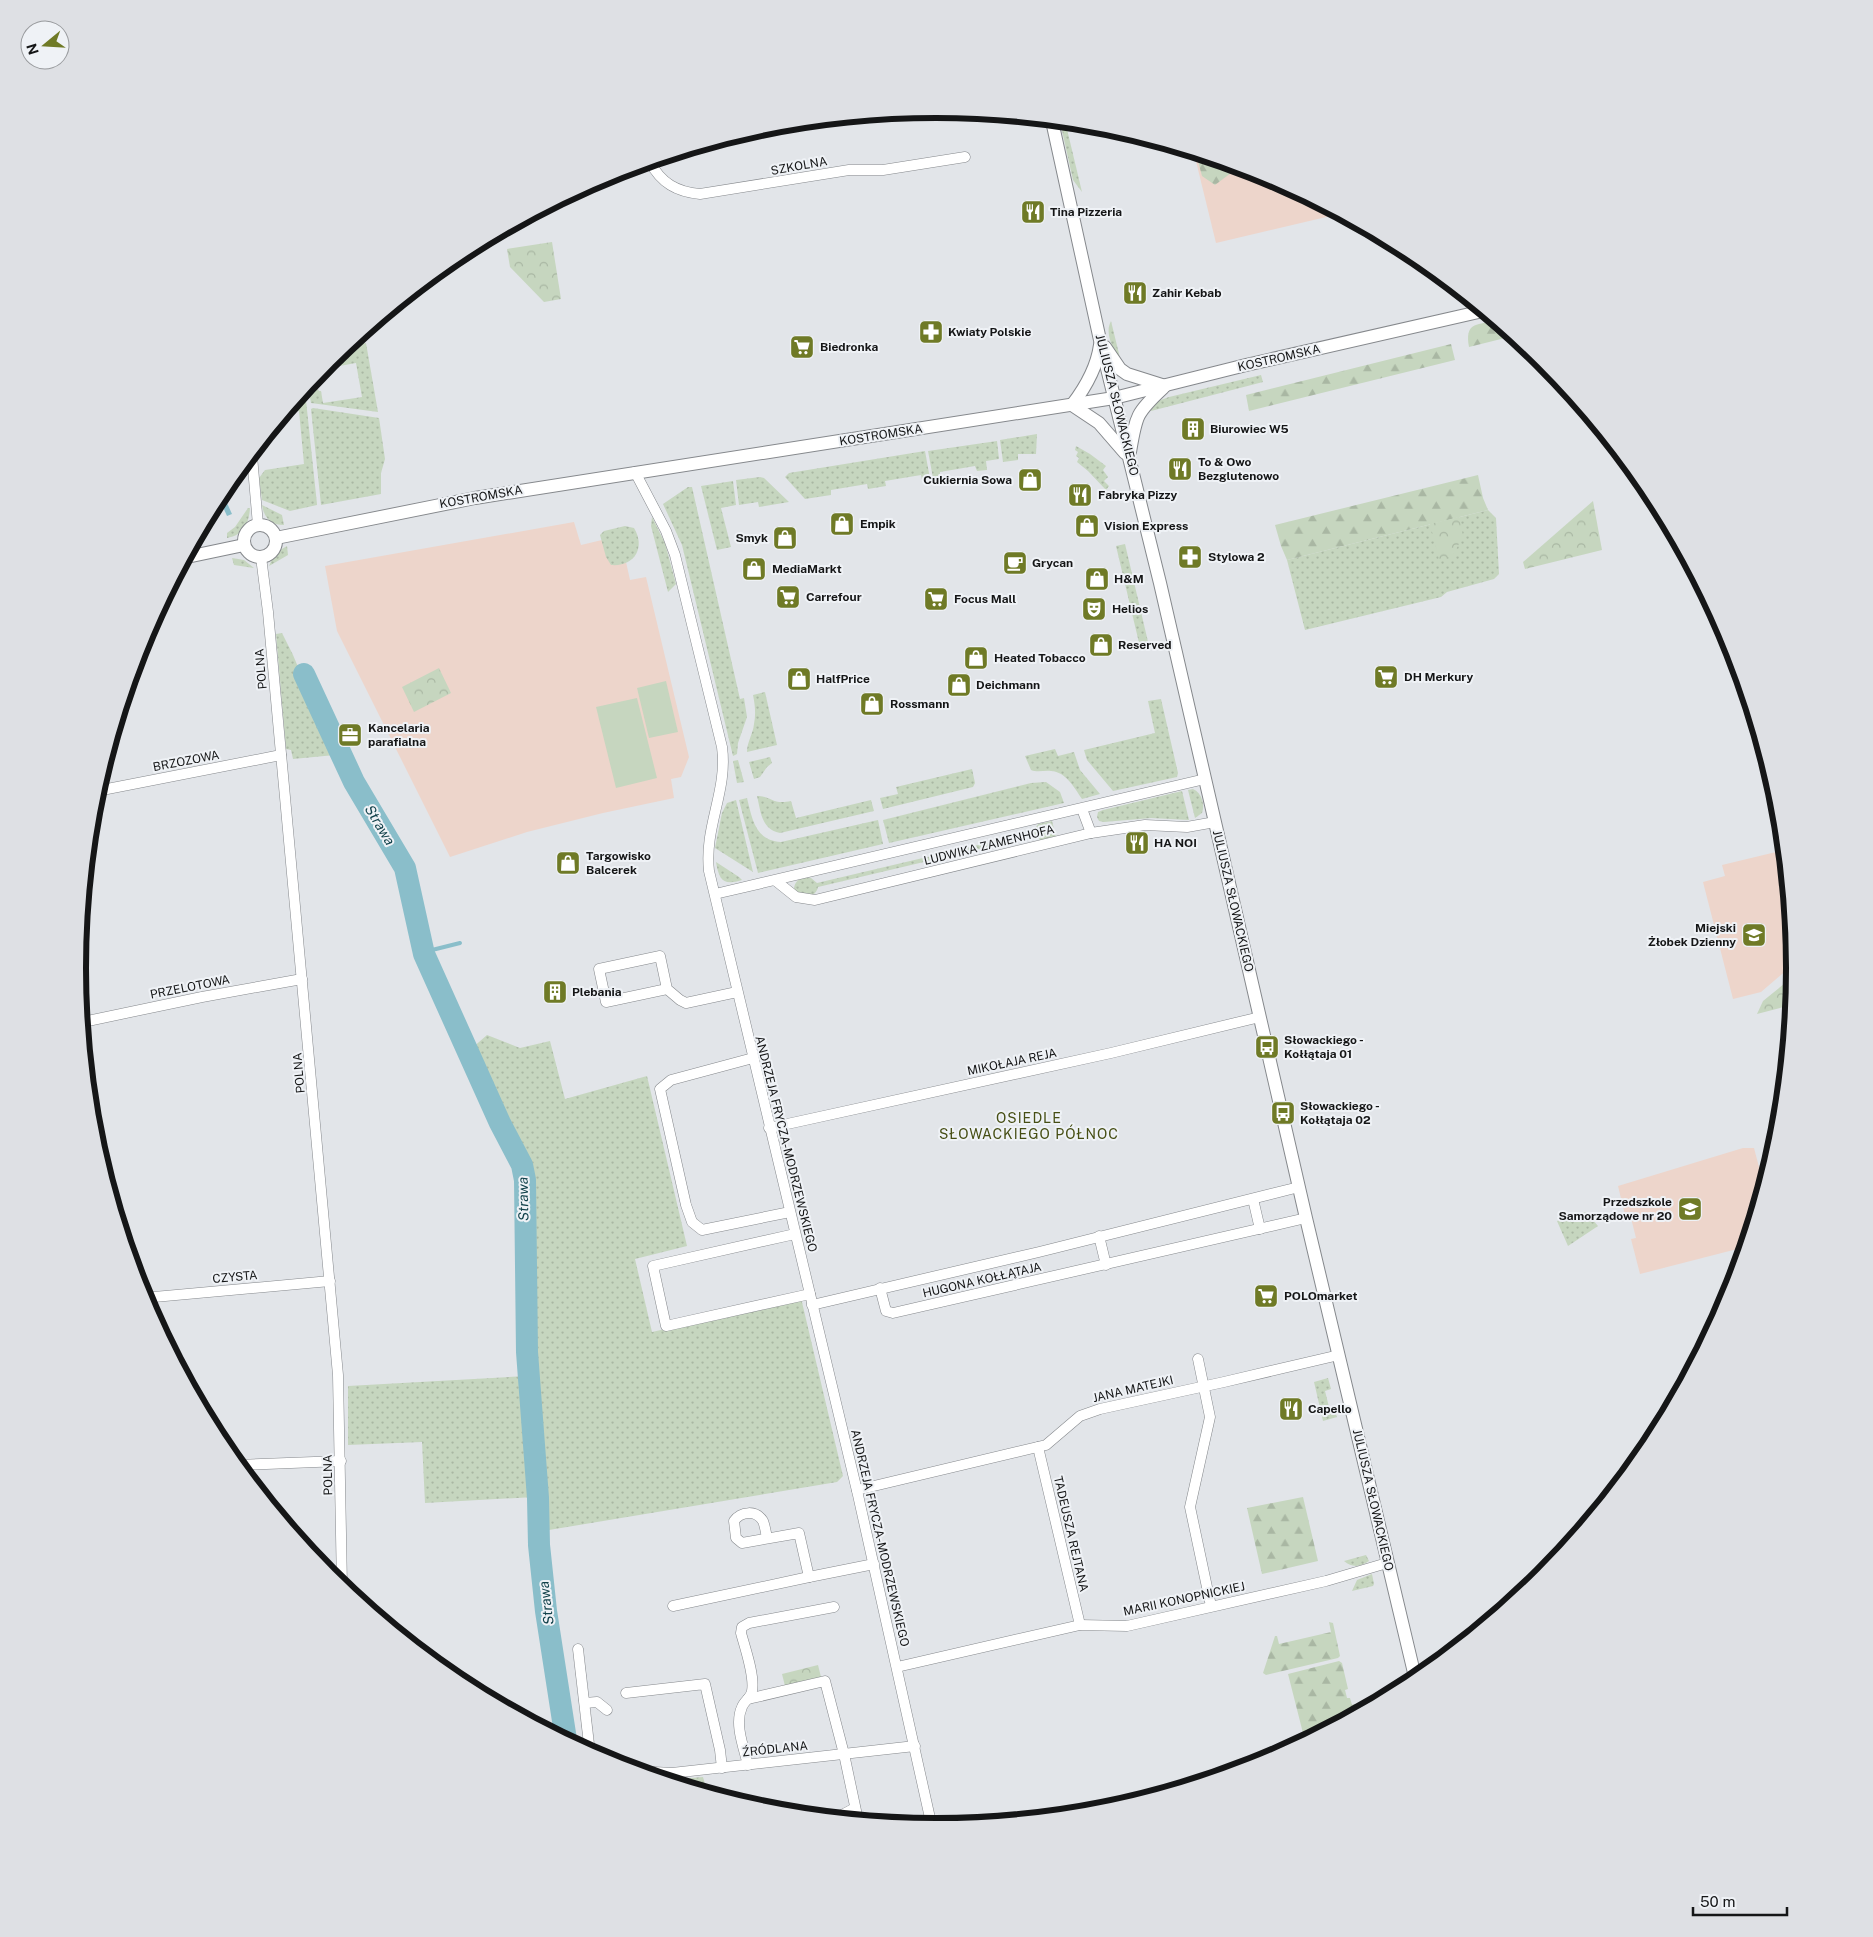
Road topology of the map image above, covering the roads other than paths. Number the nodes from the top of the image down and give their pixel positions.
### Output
1 (1053, 127) edge
2 (965, 157) dead end
3 (653, 167) edge
4 (1477, 312) edge
5 (1100, 340) junction
6 (1164, 386) junction
7 (1114, 398) junction
8 (1072, 406) junction
9 (1129, 457) junction
10 (253, 464) edge
11 (635, 472) junction
12 (258, 525) junction
13 (276, 538) junction
14 (244, 545) junction
15 (193, 556) edge
16 (261, 557) junction
17 (281, 755) junction
18 (1205, 779) junction
19 (106, 790) edge
20 (1082, 809) junction
21 (1215, 822) junction
22 (1091, 833) junction
23 (776, 881) junction
24 (715, 894) junction
25 (302, 979) junction
26 (667, 989) junction
27 (737, 992) junction
28 (1260, 1017) junction
29 (88, 1021) edge
30 (753, 1058) junction
31 (769, 1128) junction
32 (1299, 1187) junction
33 (1253, 1199) junction
34 (790, 1212) junction
35 (1306, 1218) junction
36 (1260, 1229) junction
37 (795, 1234) junction
38 (1099, 1236) junction
39 (1106, 1265) junction
40 (330, 1281) junction
41 (880, 1288) junction
42 (810, 1294) junction
43 (152, 1297) edge
44 (812, 1305) junction
45 (1339, 1355) junction
46 (1198, 1359) dead end
47 (1204, 1386) junction
48 (1038, 1447) junction
49 (341, 1461) junction
50 (247, 1465) edge
51 (857, 1490) junction
52 (767, 1538) dead end
53 (1388, 1563) junction
54 (874, 1564) junction
55 (342, 1576) edge
56 (809, 1577) junction
57 (673, 1606) dead end
58 (1211, 1606) junction
59 (834, 1607) dead end
60 (1080, 1626) junction
61 (578, 1649) dead end
62 (897, 1667) junction
63 (1414, 1672) edge
64 (626, 1694) dead end
65 (748, 1699) junction
66 (585, 1703) junction
67 (607, 1710) dead end
68 (589, 1744) edge
69 (915, 1746) junction
70 (844, 1754) junction
71 (748, 1765) junction
72 (722, 1768) junction
73 (660, 1773) edge
74 (855, 1808) junction
75 (845, 1813) edge
76 (857, 1814) edge
77 (930, 1819) edge

1 - 5 street, JULIUSZA SŁOWACKIEGO
2 - 3 street, SZKOLNA
4 - 6 street, KOSTROMSKA
5 - 6 street
5 - 7 street, JULIUSZA SŁOWACKIEGO
5 - 8 street
6 - 7 street, KOSTROMSKA
6 - 9 street
7 - 8 street, KOSTROMSKA
7 - 9 street, JULIUSZA SŁOWACKIEGO
8 - 9 street
8 - 11 street, KOSTROMSKA
9 - 18 street, JULIUSZA SŁOWACKIEGO
10 - 12 street
11 - 13 street, KOSTROMSKA
11 - 24 street, ANDRZEJA FRYCZA-MODRZEWSKIEGO
12 - 13 street
12 - 14 street
13 - 16 street
14 - 15 street
14 - 16 street
16 - 17 street, POLNA
17 - 19 street, BRZOZOWA
17 - 25 street, POLNA
18 - 20 street, LUDWIKA ZAMENHOFA
18 - 21 street, JULIUSZA SŁOWACKIEGO
20 - 22 street
20 - 23 street, LUDWIKA ZAMENHOFA
21 - 22 street, LUDWIKA ZAMENHOFA
21 - 28 street, JULIUSZA SŁOWACKIEGO
22 - 23 street, LUDWIKA ZAMENHOFA
23 - 24 street, LUDWIKA ZAMENHOFA
24 - 27 street, ANDRZEJA FRYCZA-MODRZEWSKIEGO
25 - 29 street, PRZELOTOWA
25 - 40 street, POLNA
26 - 26 street
26 - 27 street
27 - 30 street, ANDRZEJA FRYCZA-MODRZEWSKIEGO
28 - 31 street, MIKOŁAJA REJA
28 - 32 street, JULIUSZA SŁOWACKIEGO
30 - 31 street, ANDRZEJA FRYCZA-MODRZEWSKIEGO
30 - 34 street
31 - 34 street, ANDRZEJA FRYCZA-MODRZEWSKIEGO
32 - 33 street, HUGONA KOŁŁĄTAJA
32 - 35 street, JULIUSZA SŁOWACKIEGO
33 - 36 street
33 - 38 street, HUGONA KOŁŁĄTAJA
34 - 37 street, ANDRZEJA FRYCZA-MODRZEWSKIEGO
35 - 36 street, HUGONA KOŁŁĄTAJA
35 - 45 street, JULIUSZA SŁOWACKIEGO
36 - 39 street, HUGONA KOŁŁĄTAJA
37 - 42 street, ANDRZEJA FRYCZA-MODRZEWSKIEGO
37 - 42 street
38 - 39 street
38 - 41 street, HUGONA KOŁŁĄTAJA
39 - 41 street, HUGONA KOŁŁĄTAJA
40 - 43 street, CZYSTA
40 - 49 street, POLNA
41 - 44 street, HUGONA KOŁŁĄTAJA
42 - 44 street, ANDRZEJA FRYCZA-MODRZEWSKIEGO
44 - 51 street, ANDRZEJA FRYCZA-MODRZEWSKIEGO
45 - 47 street, JANA MATEJKI
45 - 53 street, JULIUSZA SŁOWACKIEGO
46 - 47 street
47 - 48 street, JANA MATEJKI
47 - 58 street
48 - 51 street, JANA MATEJKI
48 - 60 street, TADEUSZA REJTANA
49 - 50 street
49 - 55 street, POLNA
51 - 54 street, ANDRZEJA FRYCZA-MODRZEWSKIEGO
52 - 56 street
53 - 58 street, MARII KONOPNICKIEJ
53 - 63 street, JULIUSZA SŁOWACKIEGO
54 - 56 street
54 - 62 street, ANDRZEJA FRYCZA-MODRZEWSKIEGO
56 - 57 street
58 - 60 street, MARII KONOPNICKIEJ
59 - 65 street
60 - 62 street, MARII KONOPNICKIEJ
61 - 66 street
62 - 69 street, ANDRZEJA FRYCZA-MODRZEWSKIEGO
64 - 72 street
65 - 70 street
65 - 71 street
66 - 67 street
66 - 68 street
69 - 70 street, ŹRÓDLANA
69 - 77 street, ANDRZEJA FRYCZA-MODRZEWSKIEGO
70 - 71 street, ŹRÓDLANA
70 - 74 street
71 - 72 street, ŹRÓDLANA
72 - 73 street, ŹRÓDLANA
74 - 75 street
74 - 76 street

